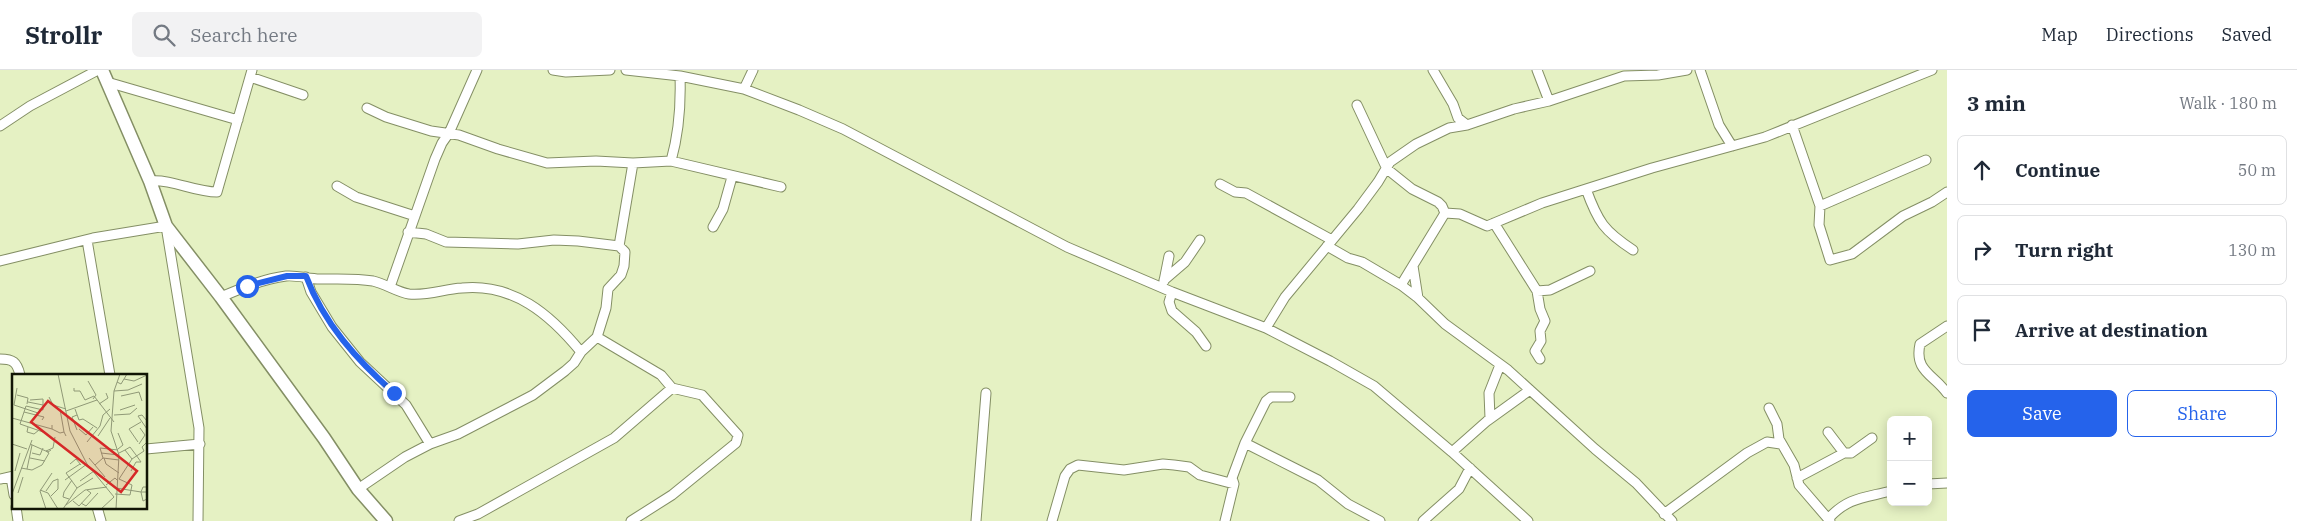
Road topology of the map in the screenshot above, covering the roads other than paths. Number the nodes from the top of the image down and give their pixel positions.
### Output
1 (98, 70) edge
2 (102, 70) edge
3 (477, 70) edge
4 (553, 70) edge
5 (610, 70) edge
6 (626, 70) edge
7 (753, 70) edge
8 (1433, 70) edge
9 (1537, 70) edge
10 (1651, 70) edge
11 (1686, 70) edge
12 (1700, 70) edge
13 (1932, 70) edge
14 (580, 71) edge
15 (251, 73) edge
16 (1637, 73) edge
17 (680, 76) junction
18 (107, 82) junction
19 (744, 90) junction
20 (303, 95) dead end
21 (1549, 100) junction
22 (1357, 105) dead end
23 (367, 108) dead end
24 (1458, 118) junction
25 (238, 120) junction
26 (1467, 125) junction
27 (1792, 125) junction
28 (0, 126) edge
29 (1450, 128) junction
30 (449, 133) junction
31 (1732, 146) junction
32 (671, 160) junction
33 (1926, 160) dead end
34 (633, 163) junction
35 (1387, 169) junction
36 (732, 176) junction
37 (150, 181) junction
38 (1220, 184) dead end
39 (337, 186) dead end
40 (781, 187) dead end
41 (1586, 189) junction
42 (1947, 192) edge
43 (1820, 206) junction
44 (1445, 213) junction
45 (415, 216) junction
46 (1494, 223) junction
47 (166, 226) junction
48 (713, 227) dead end
49 (408, 232) junction
50 (86, 240) junction
51 (1200, 240) dead end
52 (1330, 243) junction
53 (619, 246) junction
54 (1633, 250) dead end
55 (1169, 256) dead end
56 (0, 261) edge
57 (1413, 266) junction
58 (1590, 271) dead end
59 (306, 276) junction
60 (1163, 284) junction
61 (1401, 285) junction
62 (390, 287) junction
63 (1537, 290) junction
64 (1172, 292) junction
65 (221, 297) junction
66 (1418, 298) junction
67 (1947, 326) edge
68 (1266, 328) junction
69 (597, 337) junction
70 (1206, 346) dead end
71 (580, 352) junction
72 (0, 358) edge
73 (1540, 359) dead end
74 (1500, 364) junction
75 (20, 374) edge
76 (110, 374) edge
77 (672, 388) junction
78 (1530, 390) junction
79 (986, 393) dead end
80 (1947, 393) edge
81 (1290, 397) dead end
82 (1769, 408) dead end
83 (1490, 418) junction
84 (1828, 432) dead end
85 (1872, 438) dead end
86 (1245, 442) junction
87 (200, 444) junction
88 (430, 444) junction
89 (1781, 444) junction
90 (148, 449) edge
91 (1452, 452) junction
92 (1844, 453) junction
93 (1470, 468) junction
94 (12, 477) edge
95 (1797, 478) junction
96 (0, 479) edge
97 (1947, 483) edge
98 (1234, 484) junction
99 (1932, 484) edge
100 (358, 489) junction
101 (1887, 492) edge
102 (16, 508) edge
103 (97, 508) edge
104 (1664, 514) junction
105 (1367, 518) edge
106 (1829, 520) edge
107 (18, 521) edge
108 (100, 521) edge
109 (198, 521) edge
110 (386, 521) edge
111 (459, 521) edge
112 (631, 521) edge
113 (976, 521) edge
114 (1052, 521) edge
115 (1225, 521) edge
116 (1380, 521) edge
117 (1423, 521) edge
118 (1528, 521) edge
119 (1672, 521) edge

1 - 28 street
2 - 18 street
3 - 30 street
4 - 14 street
5 - 14 street
6 - 17 street
7 - 19 street
8 - 24 street
9 - 21 street
10 - 16 street
11 - 16 street
12 - 31 street
13 - 27 street
15 - 20 street
15 - 25 street
16 - 21 street
17 - 19 street
17 - 32 street
18 - 25 street
18 - 37 street
19 - 60 street
21 - 26 street
22 - 35 street
23 - 30 street
24 - 26 street
24 - 29 street
25 - 37 street
26 - 29 street
27 - 31 street
27 - 43 street
29 - 35 street
30 - 34 street
30 - 45 street
31 - 41 street
32 - 34 street
32 - 36 street
33 - 43 street
34 - 53 street
35 - 44 street
35 - 52 street
36 - 40 street
36 - 48 street
37 - 47 street
38 - 52 street
39 - 45 street
41 - 46 street
41 - 54 street
42 - 43 street
44 - 46 street
44 - 57 street
45 - 49 street
46 - 63 street
47 - 50 street
47 - 65 street
47 - 87 street
49 - 53 street
49 - 62 street
50 - 56 street
50 - 76 street
51 - 60 street
52 - 61 street
52 - 68 street
53 - 69 street
55 - 60 street
57 - 61 street
57 - 66 street
58 - 63 street
59 - 62 street
59 - 65 street
59 - 88 street
60 - 64 street
61 - 66 street
62 - 71 street
63 - 73 street
64 - 68 street
64 - 70 street
65 - 100 street
66 - 74 street
67 - 80 street
68 - 91 street
69 - 71 street
69 - 77 street
71 - 88 street
72 - 75 street
74 - 78 street
74 - 83 street
77 - 111 street
77 - 112 street
78 - 83 street
78 - 104 street
79 - 113 street
81 - 86 street
82 - 89 street
83 - 91 street
84 - 92 street
85 - 92 street
86 - 98 street
86 - 105 street
87 - 90 street
87 - 109 street
88 - 100 street
89 - 95 street
89 - 104 street
91 - 93 street
92 - 95 street
93 - 117 street
93 - 118 street
94 - 96 street
95 - 106 street
97 - 99 street
98 - 114 street
98 - 115 street
100 - 110 street
101 - 106 street
102 - 107 street
103 - 108 street
104 - 119 street
105 - 116 street

